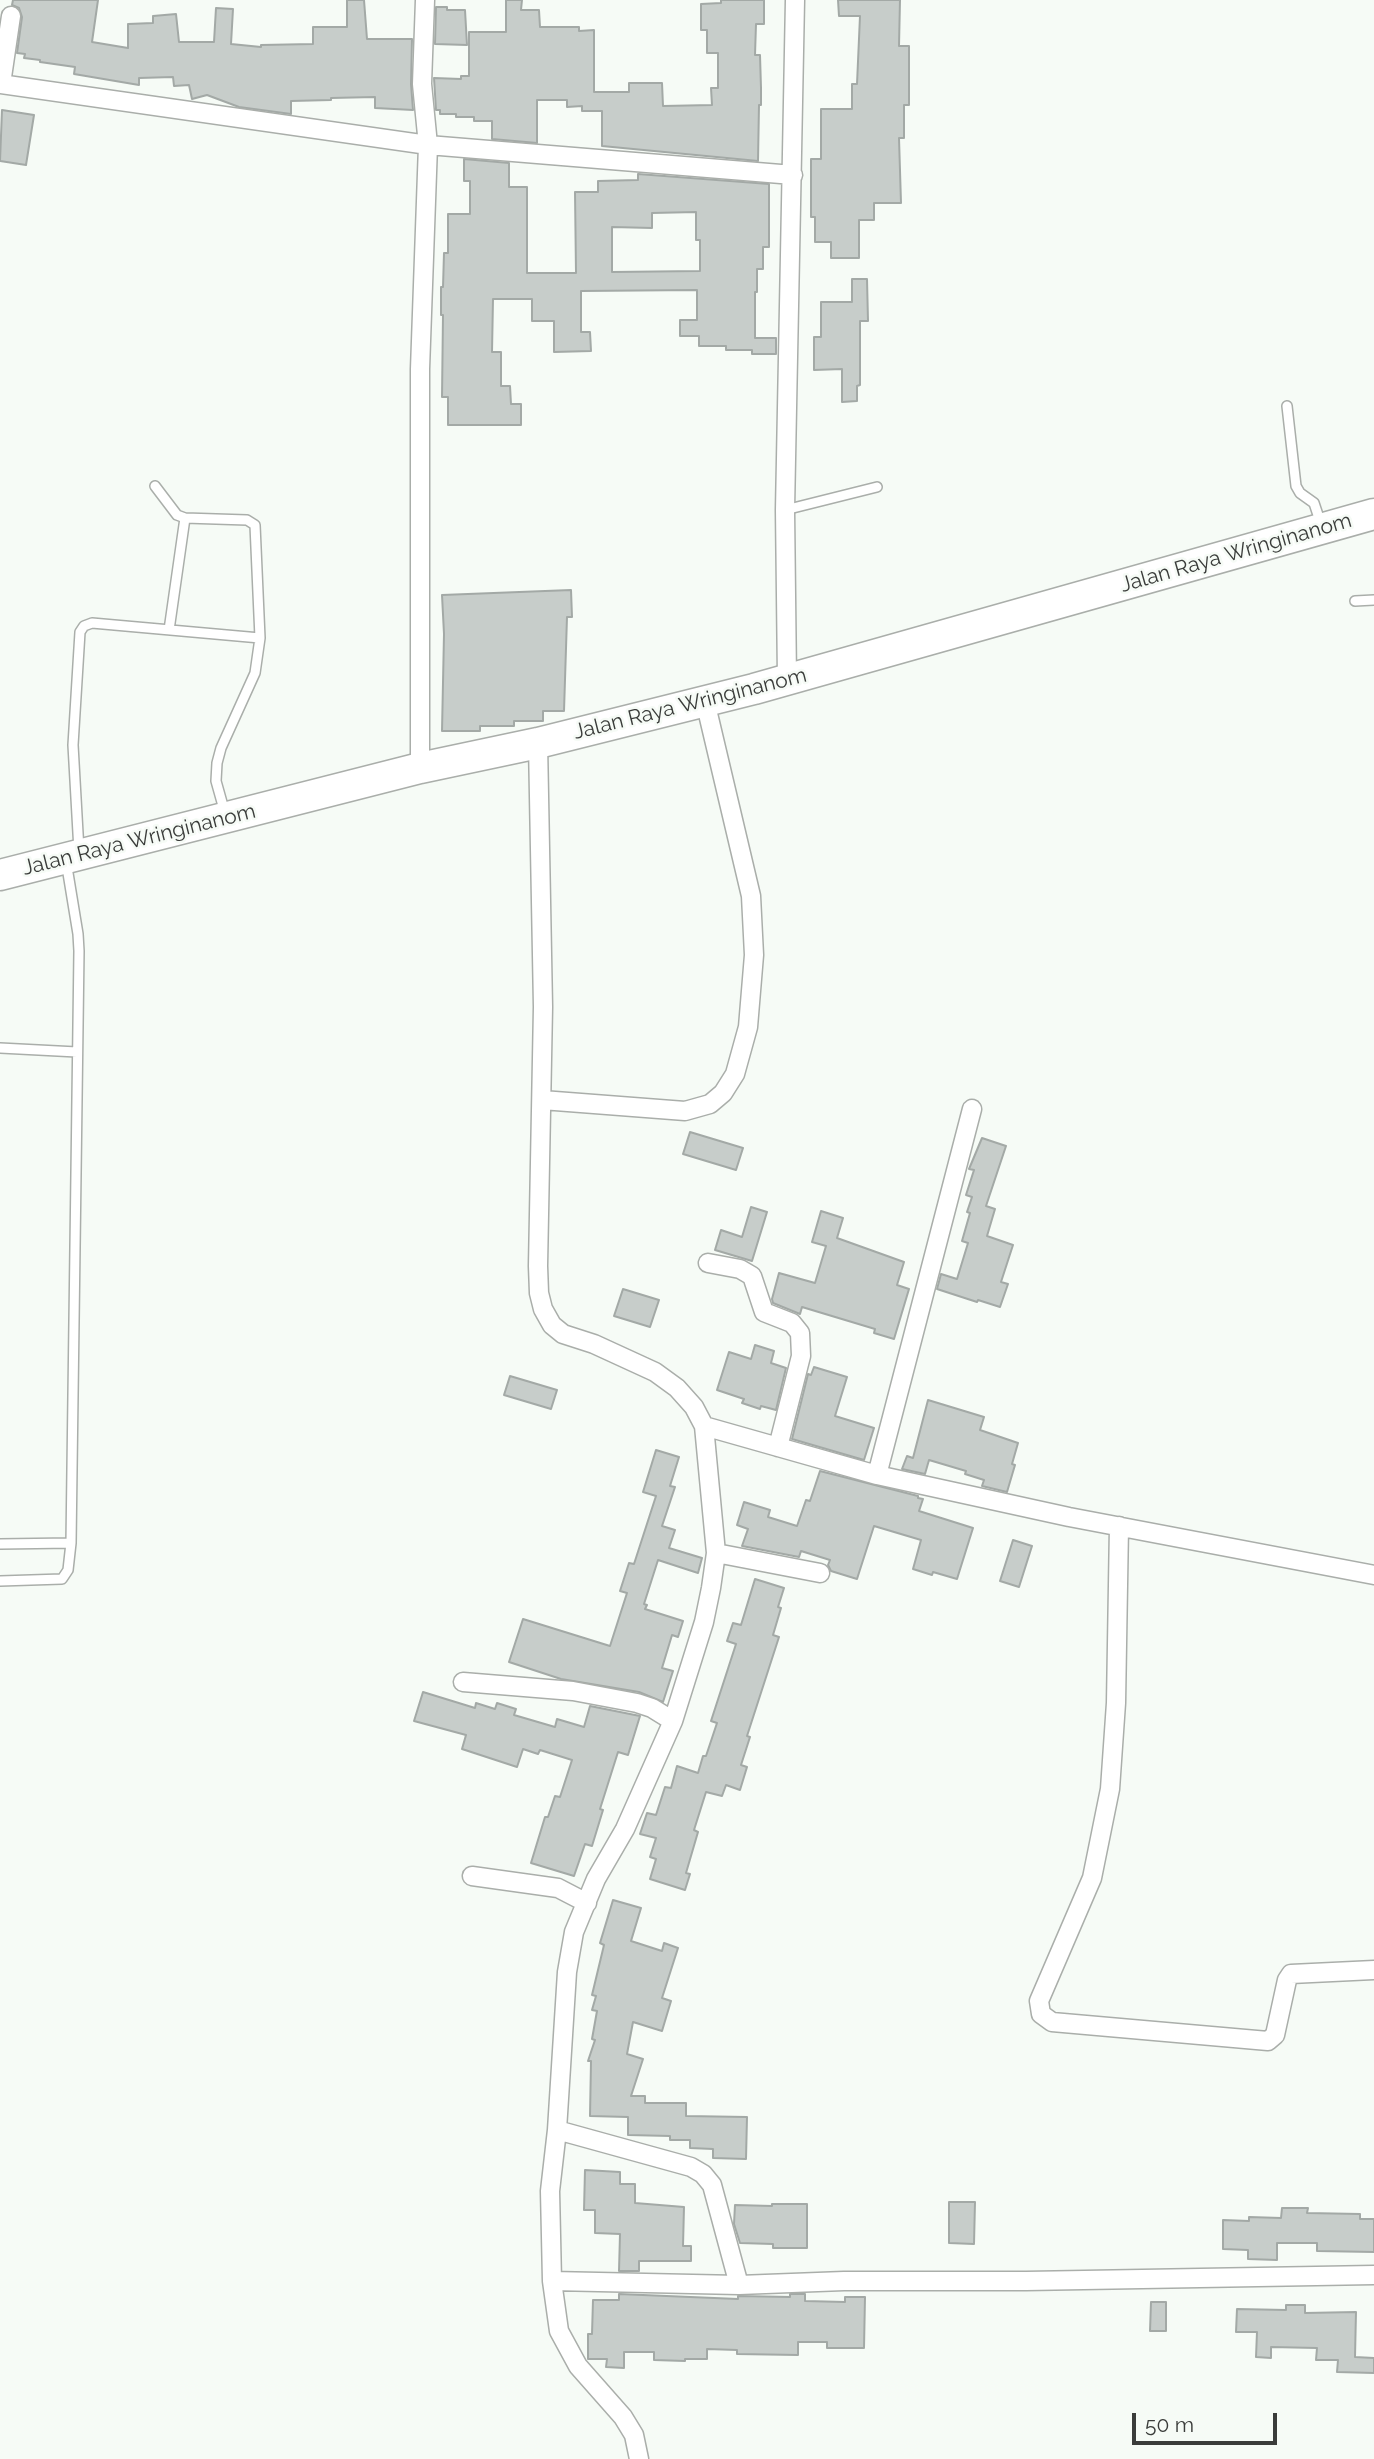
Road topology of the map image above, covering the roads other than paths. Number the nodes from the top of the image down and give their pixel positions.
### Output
1 (425, 0) edge
2 (795, 0) edge
3 (11, 16) dead end
4 (0, 84) edge
5 (428, 145) junction
6 (793, 175) junction
7 (1287, 406) dead end
8 (155, 486) dead end
9 (877, 487) dead end
10 (785, 510) junction
11 (1374, 514) edge
12 (185, 518) junction
13 (1322, 528) junction
14 (1374, 600) edge
15 (1354, 601) dead end
16 (169, 630) junction
17 (260, 638) junction
18 (787, 680) junction
19 (705, 701) junction
20 (538, 743) junction
21 (420, 768) junction
22 (226, 818) junction
23 (73, 858) junction
24 (0, 875) edge
25 (0, 1048) edge
26 (77, 1052) junction
27 (542, 1100) junction
28 (972, 1109) dead end
29 (708, 1262) dead end
30 (704, 1426) junction
31 (778, 1447) junction
32 (877, 1475) junction
33 (1119, 1526) junction
34 (71, 1543) junction
35 (0, 1544) edge
36 (716, 1553) junction
37 (820, 1573) dead end
38 (1374, 1575) edge
39 (0, 1581) edge
40 (463, 1682) dead end
41 (673, 1721) junction
42 (472, 1876) dead end
43 (587, 1903) junction
44 (1374, 1970) edge
45 (557, 2130) junction
46 (1374, 2274) edge
47 (552, 2281) junction
48 (739, 2285) junction
49 (639, 2459) edge

1 - 5 street
2 - 6 street
3 - 4 street
4 - 5 street
5 - 6 street
5 - 21 street
6 - 10 street
7 - 13 lane
8 - 12 lane
9 - 10 lane
10 - 18 street
11 - 13 main road, Jalan Raya Wringinanom
12 - 16 lane
12 - 17 lane
13 - 18 main road, Jalan Raya Wringinanom
14 - 15 lane
16 - 17 lane
16 - 23 lane
17 - 22 lane
18 - 19 main road, Jalan Raya Wringinanom
19 - 20 main road, Jalan Raya Wringinanom
19 - 27 street
20 - 21 main road, Jalan Raya Wringinanom
20 - 27 street
21 - 22 main road, Jalan Raya Wringinanom
22 - 23 main road, Jalan Raya Wringinanom
23 - 24 main road, Jalan Raya Wringinanom
23 - 26 lane
25 - 26 lane
26 - 34 lane
27 - 30 street
28 - 32 street
29 - 31 street
30 - 31 street
30 - 36 street
31 - 32 street
32 - 33 street
33 - 38 street
33 - 44 street
34 - 35 lane
34 - 39 lane
36 - 37 street
36 - 41 street
40 - 41 street
41 - 43 street
42 - 43 street
43 - 45 street
45 - 47 street
45 - 48 street
46 - 48 street
47 - 48 street
47 - 49 street

